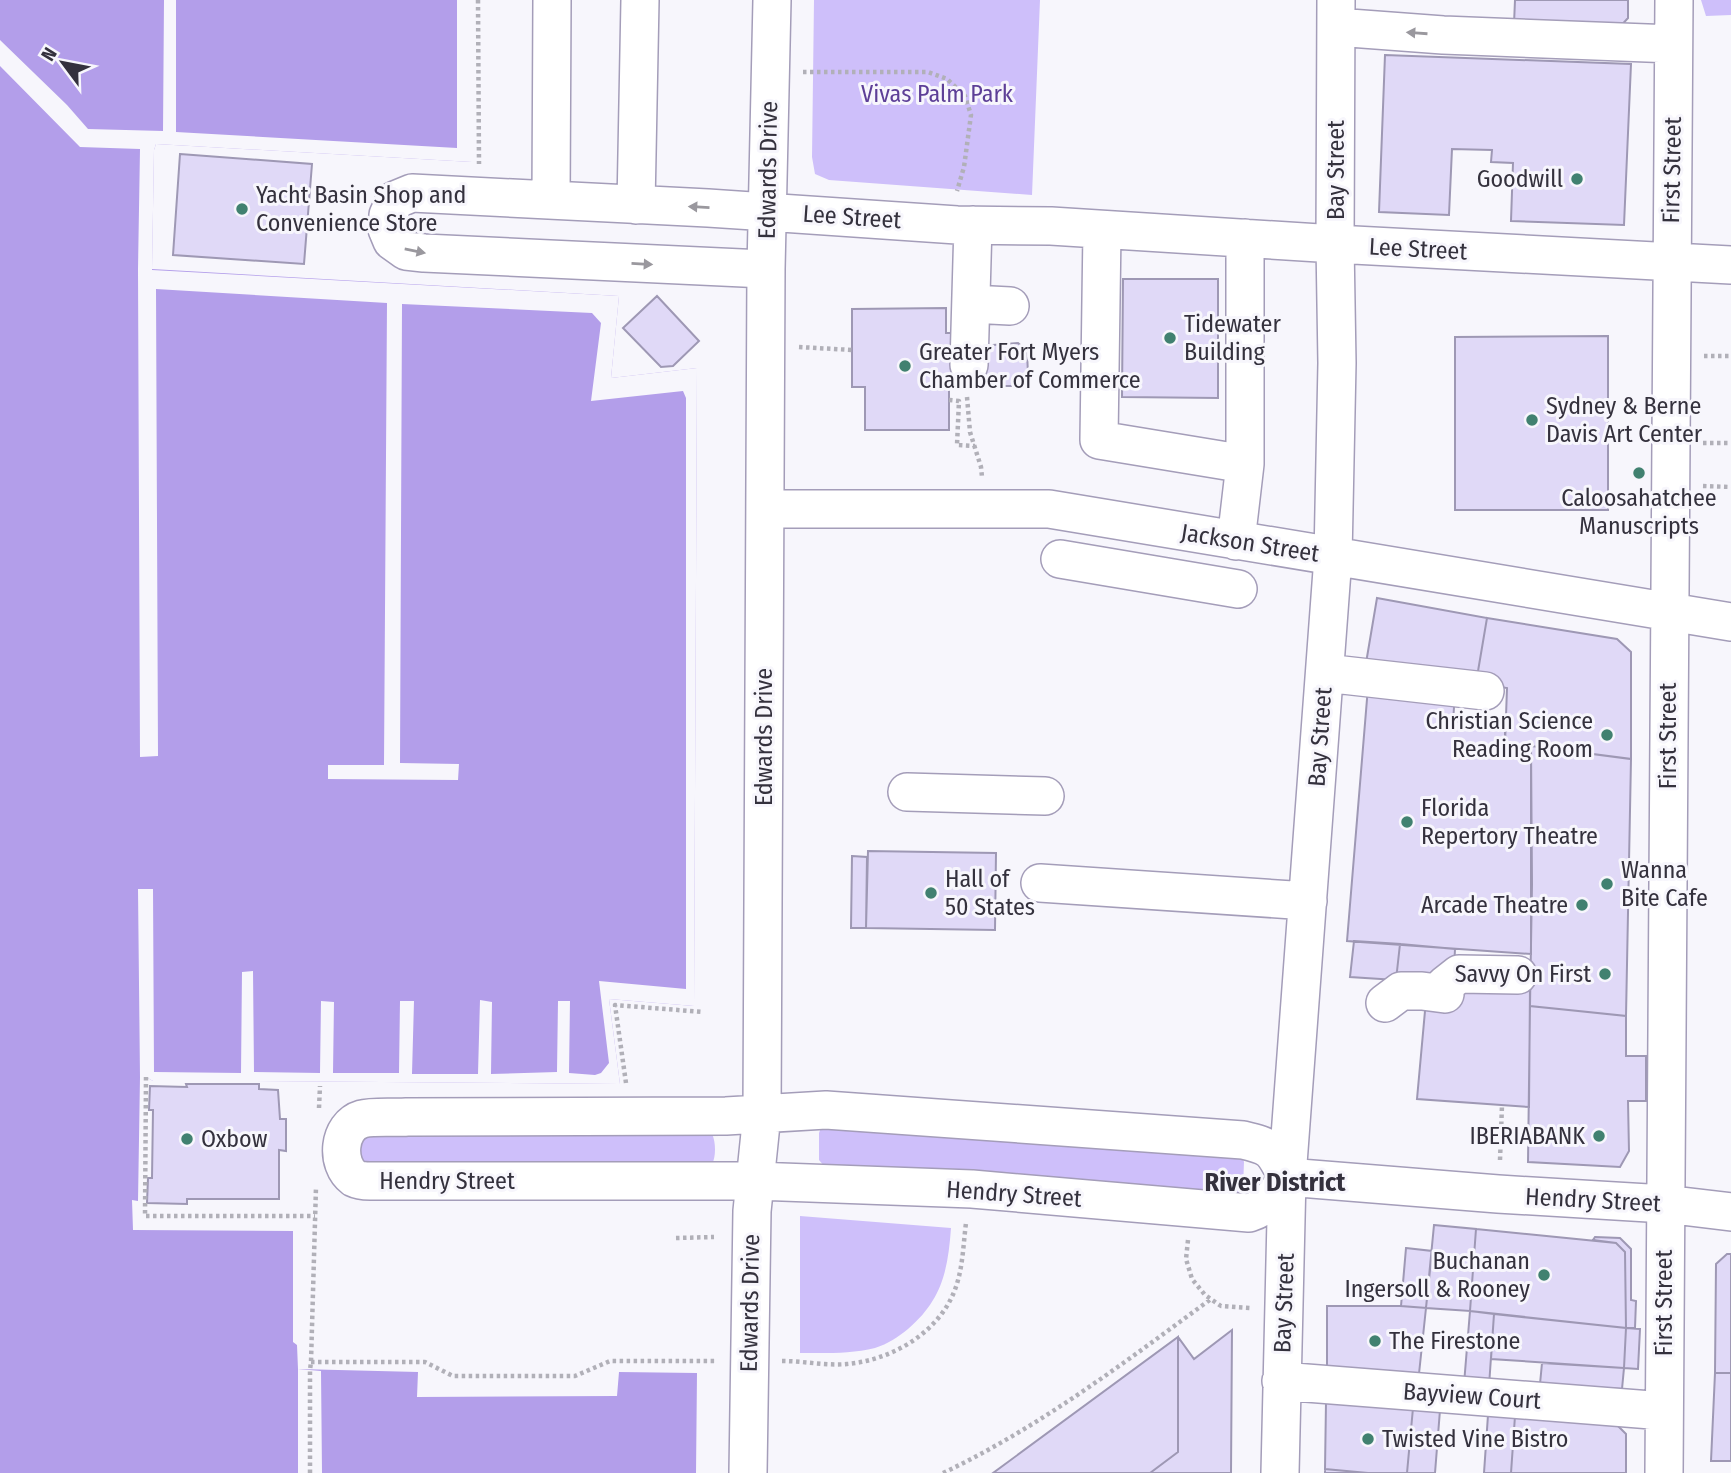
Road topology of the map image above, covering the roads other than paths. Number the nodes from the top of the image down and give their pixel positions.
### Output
1 (552, 0) edge
2 (640, 0) edge
3 (772, 0) edge
4 (1674, 0) edge
5 (1336, 14) edge
6 (1673, 44) junction
7 (551, 200) junction
8 (636, 205) junction
9 (767, 211) junction
10 (965, 225) junction
11 (1102, 230) junction
12 (1245, 238) junction
13 (1335, 244) junction
14 (1671, 263) junction
15 (1731, 265) edge
16 (766, 269) junction
17 (971, 304) junction
18 (1010, 306) dead end
19 (968, 379) road end
20 (1245, 464) junction
21 (765, 509) junction
22 (1236, 541) junction
23 (1333, 557) junction
24 (1060, 559) dead end
25 (1238, 589) dead end
26 (1669, 611) junction
27 (1731, 622) edge
28 (1325, 673) junction
29 (1485, 691) dead end
30 (907, 792) dead end
31 (1045, 796) dead end
32 (1040, 883) dead end
33 (1308, 901) junction
34 (1518, 975) dead end
35 (1385, 1003) dead end
36 (762, 1114) junction
37 (1287, 1177) junction
38 (755, 1181) junction
39 (1665, 1204) junction
40 (1731, 1212) edge
41 (1281, 1381) junction
42 (1664, 1410) junction
43 (748, 1473) edge
44 (1280, 1473) edge
45 (1664, 1473) edge

1 - 7 street
2 - 8 street
3 - 9 street, Edwards Drive
4 - 6 street, First Street
6 -> 5 street
5 - 13 street, Bay Street
6 - 14 street, First Street
7 - 8 street, Lee Street
7 -> 16 street, Lee Street
9 -> 8 street, Lee Street
9 - 10 street, Lee Street
9 - 16 street, Edwards Drive
10 - 11 street, Lee Street
10 - 17 street
11 - 12 street, Lee Street
11 - 20 street
12 - 13 street, Lee Street
12 - 20 street
13 - 14 street, Lee Street
13 - 23 street, Bay Street
14 - 15 street, Lee Street
14 - 26 street, First Street
16 - 21 street, Edwards Drive
17 - 18 street
17 - 19 street
20 - 22 street
21 - 22 street, Jackson Street
21 - 36 street, Edwards Drive
22 - 23 street, Jackson Street
23 - 26 street, Jackson Street
23 - 28 street, Bay Street
24 - 25 street
26 - 27 street, Jackson Street
26 - 39 street, First Street
28 - 29 street
28 - 33 street, Bay Street
30 - 31 street
32 - 33 street
33 - 37 street, Bay Street
34 - 35 street
36 - 37 street, Hendry Street
36 - 38 street, Edwards Drive
36 - 38 street, Hendry Street
37 - 38 street, Hendry Street
37 - 39 street, Hendry Street
37 - 41 street, Bay Street
38 - 43 street, Edwards Drive
39 - 40 street, Hendry Street
39 - 42 street, First Street
41 - 42 street, Bayview Court
41 - 44 street, Bay Street
42 - 45 street, First Street

